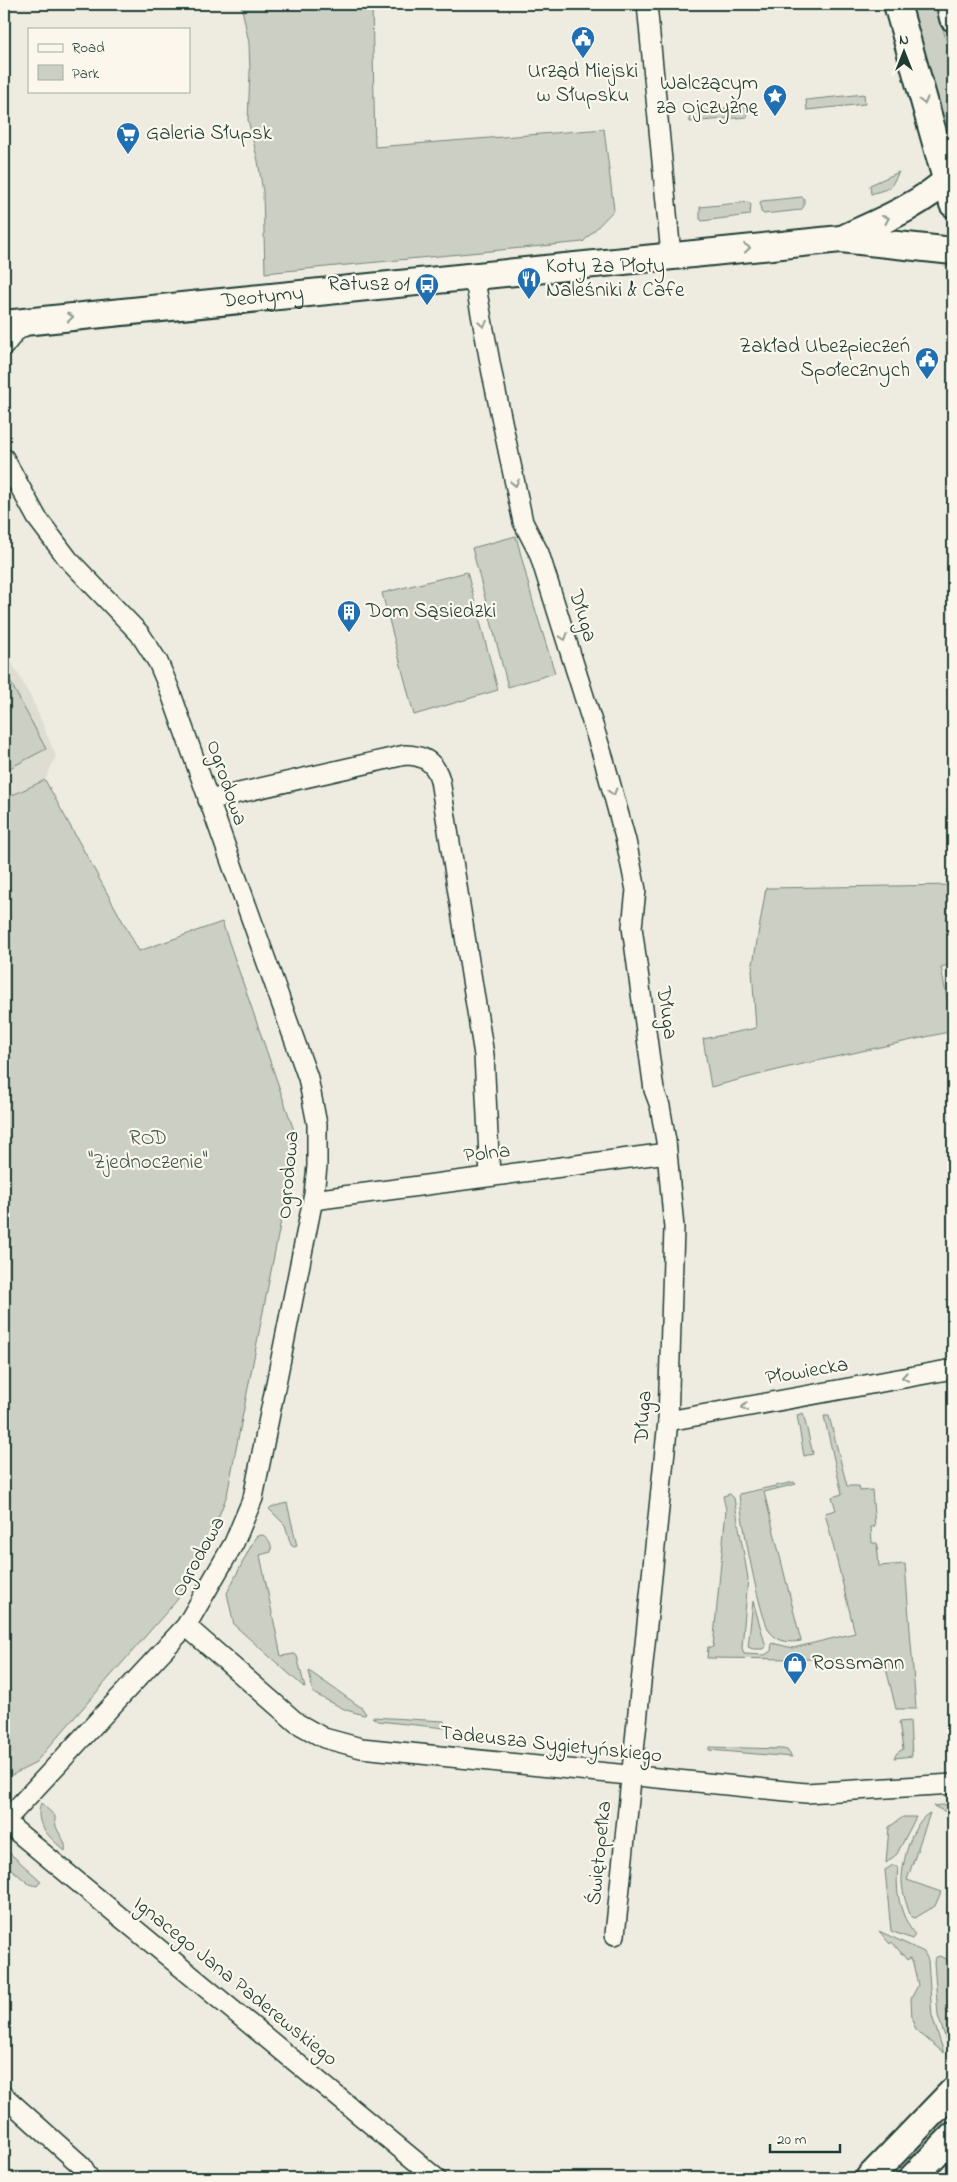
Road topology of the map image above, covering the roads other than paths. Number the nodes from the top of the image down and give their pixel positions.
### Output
1 (647, 4) edge
2 (897, 4) edge
3 (950, 4) edge
4 (953, 18) edge
5 (952, 186) edge
6 (841, 239) junction
7 (953, 251) edge
8 (671, 255) junction
9 (474, 276) junction
10 (33, 321) junction
11 (4, 324) edge
12 (4, 346) edge
13 (4, 458) edge
14 (208, 800) junction
15 (667, 1153) junction
16 (490, 1176) junction
17 (313, 1200) junction
18 (953, 1368) edge
19 (668, 1421) junction
20 (186, 1626) junction
21 (631, 1776) junction
22 (953, 1784) edge
23 (4, 1822) edge
24 (615, 1935) dead end
25 (953, 2091) edge
26 (4, 2096) edge
27 (953, 2136) edge
28 (89, 2178) edge
29 (436, 2178) edge
30 (868, 2178) edge
31 (912, 2178) edge

1 - 8 street
2 -> 5 street
3 - 4 street
6 -> 5 street
6 - 7 street
8 -> 6 street, Deotymy
8 - 9 street, Deotymy
10 -> 9 street, Deotymy
9 -> 15 street, Długa
10 - 11 street, Deotymy
10 - 12 street
13 - 14 street, Ogrodowa
14 - 16 street
14 - 17 street, Ogrodowa
15 - 16 street, Polna
15 - 19 street, Długa
16 - 17 street, Polna
17 - 20 street, Ogrodowa
18 -> 19 street, Płowiecka
19 - 21 street, Długa
20 - 21 street, Tadeusza Sygietyńskiego
20 - 23 street, Ogrodowa
21 - 22 street, Tadeusza Sygietyńskiego
21 - 24 street, Świętopełka
23 - 29 street, Ignacego Jana Paderewskiego
25 - 30 street
26 - 28 street
27 - 31 street

